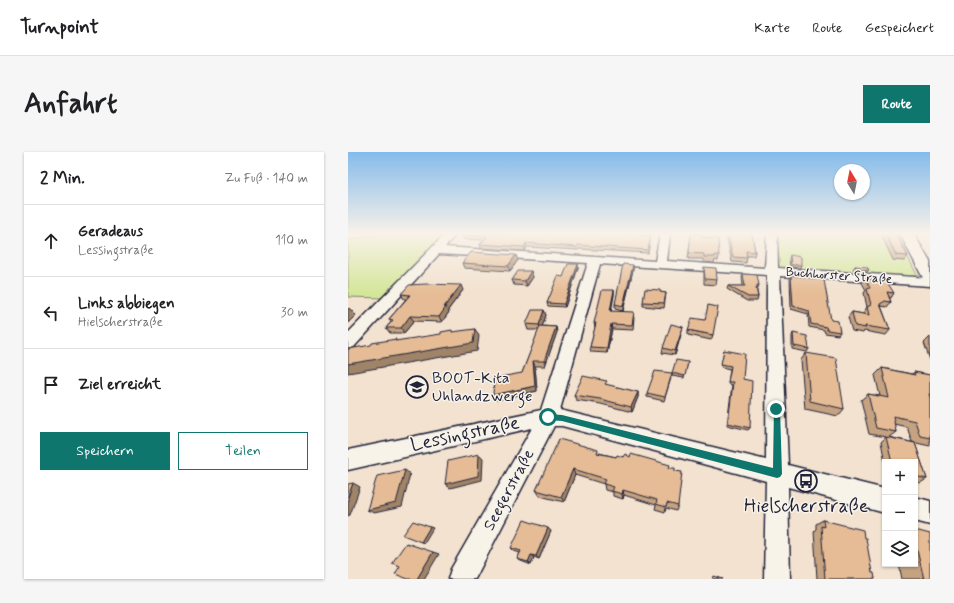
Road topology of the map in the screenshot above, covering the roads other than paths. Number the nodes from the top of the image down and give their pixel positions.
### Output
1 (432, 254) edge
2 (493, 254) edge
3 (662, 254) edge
4 (772, 254) edge
5 (918, 254) edge
6 (595, 261) junction
7 (661, 264) junction
8 (772, 272) junction
9 (930, 276) edge
10 (930, 282) edge
11 (348, 343) edge
12 (548, 417) junction
13 (348, 460) edge
14 (777, 474) junction
15 (882, 500) edge
16 (918, 510) edge
17 (930, 513) edge
18 (461, 579) edge
19 (778, 579) edge

1 - 11 street
2 - 6 street, Buchhorster Straße
3 - 7 street
4 - 8 street
5 - 9 main road
6 - 7 street, Buchhorster Straße
6 - 12 street, Seegerstraße
7 - 8 street, Buchhorster Straße
8 - 10 street, Buchhorster Straße
8 - 14 street
12 - 13 street, Lessingstraße
12 - 14 street, Lessingstraße
12 - 18 street, Seegerstraße
14 - 15 street, Lessingstraße
14 - 19 street
16 - 17 street

